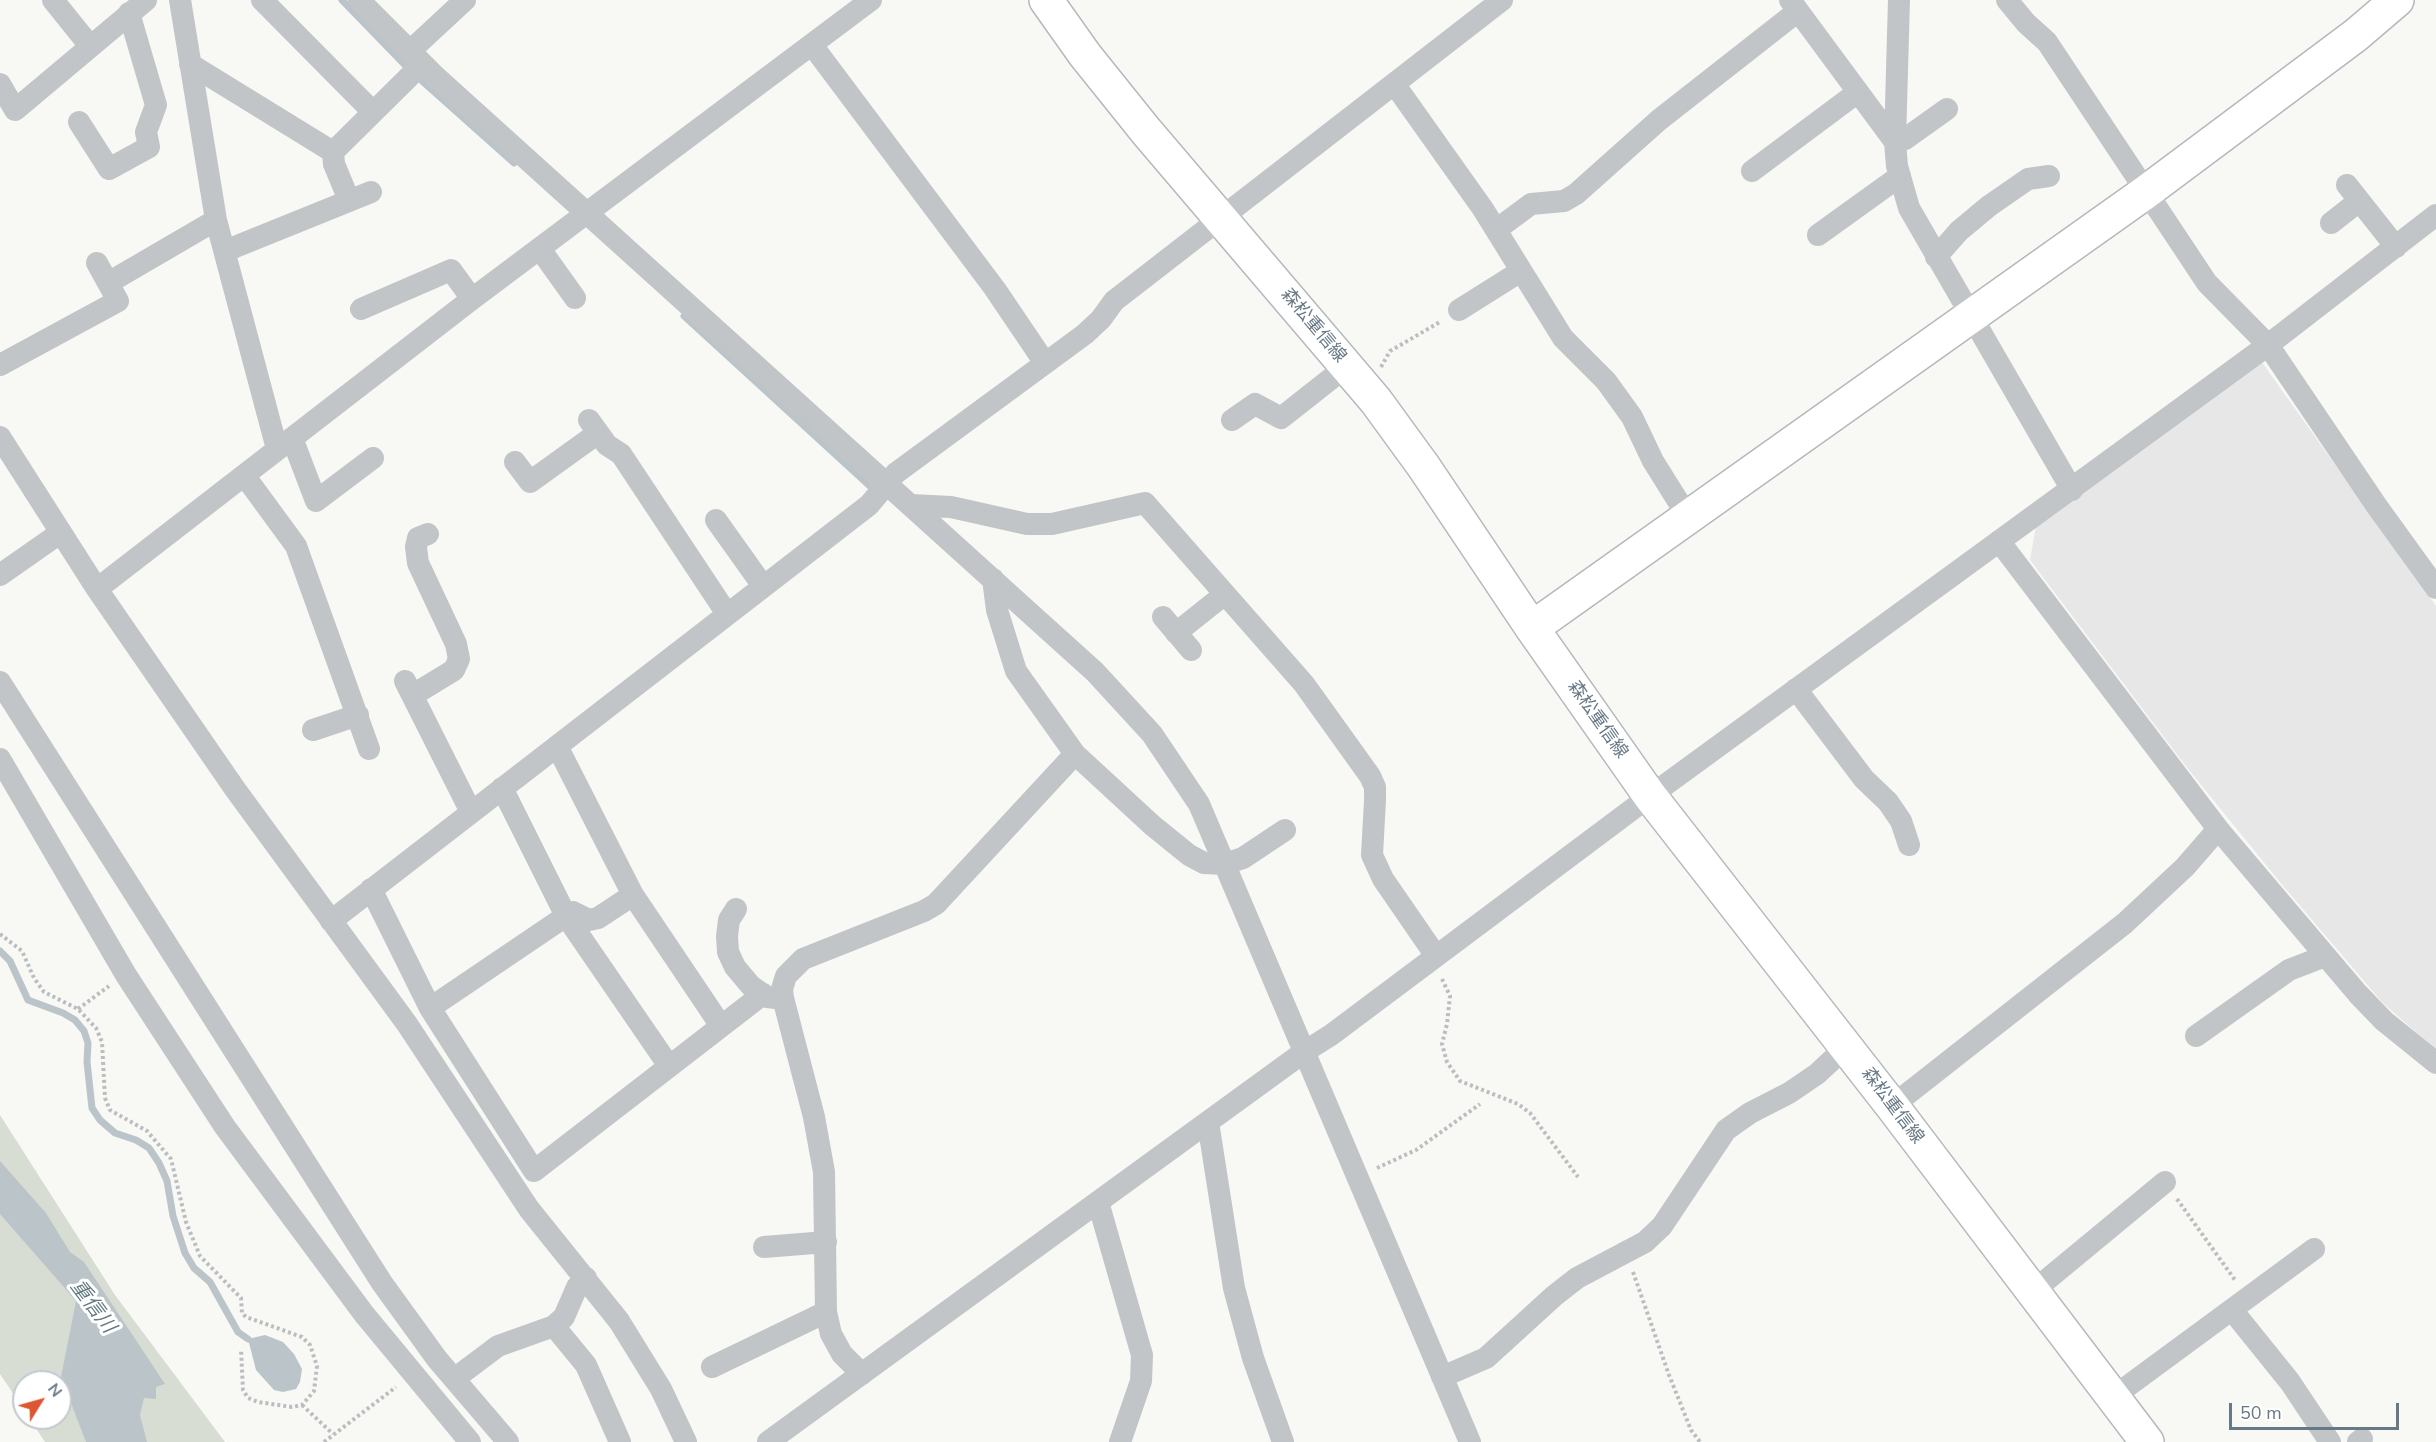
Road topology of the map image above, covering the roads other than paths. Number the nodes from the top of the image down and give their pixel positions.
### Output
1 (53, 0) edge
2 (180, 0) edge
3 (262, 0) edge
4 (359, 0) edge
5 (465, 0) edge
6 (871, 0) edge
7 (1046, 0) edge
8 (1502, 0) edge
9 (1899, 0) edge
10 (2007, 0) edge
11 (2397, 0) edge
12 (1794, 5) edge
13 (137, 6) edge
14 (812, 45) junction
15 (90, 46) junction
16 (415, 58) junction
17 (190, 64) junction
18 (0, 84) edge
19 (1395, 86) junction
20 (1858, 92) junction
21 (1947, 109) dead end
22 (373, 112) junction
23 (80, 122) dead end
24 (1895, 142) junction
25 (333, 152) junction
26 (1752, 171) dead end
27 (1900, 176) junction
28 (2049, 176) dead end
29 (371, 192) dead end
30 (2146, 192) junction
31 (349, 200) junction
32 (588, 213) junction
33 (2436, 215) edge
34 (1221, 218) junction
35 (216, 220) junction
36 (2331, 223) dead end
37 (1496, 230) junction
38 (1818, 235) dead end
39 (2396, 247) junction
40 (540, 249) junction
41 (225, 251) junction
42 (1936, 257) junction
43 (1521, 270) junction
44 (575, 298) dead end
45 (472, 299) junction
46 (361, 309) dead end
47 (1459, 310) road end
48 (1970, 316) junction
49 (2268, 345) junction
50 (1045, 363) junction
51 (0, 365) edge
52 (1356, 378) junction
53 (1232, 420) dead end
54 (0, 437) edge
55 (285, 443) junction
56 (373, 458) dead end
57 (515, 462) dead end
58 (244, 475) junction
59 (887, 484) junction
60 (2072, 490) junction
61 (910, 505) junction
62 (1688, 517) junction
63 (716, 520) dead end
64 (60, 532) junction
65 (428, 534) dead end
66 (1999, 542) junction
67 (0, 575) edge
68 (993, 579) junction
69 (764, 586) junction
70 (2436, 588) edge
71 (97, 589) junction
72 (1225, 594) junction
73 (727, 614) junction
74 (1532, 628) junction
75 (1191, 650) dead end
76 (0, 682) edge
77 (1796, 689) junction
78 (357, 715) junction
79 (313, 730) dead end
80 (557, 746) junction
81 (369, 748) dead end
82 (1075, 754) junction
83 (0, 759) edge
84 (502, 788) junction
85 (1650, 796) junction
86 (471, 812) junction
87 (2218, 829) junction
88 (1285, 830) dead end
89 (1909, 845) dead end
90 (1224, 864) junction
91 (371, 889) junction
92 (633, 895) junction
93 (736, 909) dead end
94 (566, 915) junction
95 (331, 921) junction
96 (2325, 956) junction
97 (1433, 959) junction
98 (773, 996) junction
99 (430, 1008) junction
100 (722, 1026) junction
101 (2196, 1036) dead end
102 (1846, 1047) junction
103 (1304, 1052) junction
104 (2436, 1064) edge
105 (669, 1066) junction
106 (1892, 1106) junction
107 (1208, 1122) junction
108 (2165, 1182) road end
109 (1098, 1202) junction
110 (826, 1242) junction
111 (764, 1247) dead end
112 (2314, 1249) dead end
113 (586, 1278) junction
114 (2032, 1292) junction
115 (2240, 1304) junction
116 (826, 1312) junction
117 (554, 1326) junction
118 (712, 1366) dead end
119 (862, 1374) junction
120 (1442, 1377) junction
121 (454, 1379) junction
122 (2113, 1397) junction
123 (470, 1442) edge
124 (508, 1442) edge
125 (620, 1442) edge
126 (686, 1442) edge
127 (768, 1442) edge
128 (1120, 1442) edge
129 (1283, 1442) edge
130 (1470, 1442) edge
131 (2147, 1442) edge
132 (2330, 1442) edge

1 - 15 street
2 - 17 street
3 - 22 street
4 - 16 street
5 - 16 street
6 - 14 street
7 - 34 main road, 森松重信線
8 - 19 street
9 - 24 street
10 - 30 street
11 - 30 main road
12 - 20 street
12 - 37 street
13 - 15 street
13 - 23 street
14 - 32 street
14 - 50 street
15 - 18 street
16 - 22 street
16 - 32 street
17 - 25 street
17 - 35 street
19 - 34 street
19 - 37 street
20 - 24 street
20 - 26 street
21 - 24 street
22 - 25 street
24 - 27 street
25 - 31 street
27 - 38 street
27 - 42 street
28 - 42 street
29 - 31 street
30 - 48 main road
30 - 49 street
31 - 41 street
32 - 40 street
32 - 59 street
33 - 39 street
34 - 50 street
34 - 52 main road, 森松重信線
35 - 41 street
35 - 51 street
36 - 39 street
37 - 43 street
39 - 49 street
40 - 44 street
40 - 45 street
41 - 55 street
42 - 48 street
43 - 47 street
43 - 62 street
45 - 46 street
45 - 55 street
48 - 60 street
48 - 62 main road
49 - 60 street
49 - 70 street
50 - 59 street
52 - 53 street
52 - 74 main road, 森松重信線
54 - 64 street
55 - 56 street
55 - 58 street
57 - 73 street
58 - 71 street
58 - 78 street
59 - 61 street
59 - 69 street
60 - 66 street
61 - 68 street
61 - 72 street
62 - 74 main road
63 - 69 street
64 - 67 street
64 - 71 street
65 - 86 street
66 - 77 street
66 - 87 street
68 - 82 street
68 - 90 street
69 - 73 street
71 - 95 street
72 - 75 street
72 - 97 street
73 - 80 street
74 - 85 main road, 森松重信線
76 - 121 street
77 - 85 street
77 - 89 street
78 - 79 street
78 - 81 street
80 - 84 street
80 - 92 street
82 - 90 street
82 - 98 street
83 - 123 street
84 - 86 street
84 - 94 street
85 - 97 street
85 - 102 main road, 森松重信線
86 - 91 street
87 - 96 street
87 - 106 street
88 - 90 street
90 - 103 street
91 - 95 street
91 - 99 street
92 - 94 street
92 - 100 street
93 - 98 street
94 - 99 street
94 - 105 street
95 - 113 street
96 - 101 street
96 - 104 street
97 - 103 street
98 - 100 street
98 - 110 street
99 - 105 street
100 - 105 street
102 - 106 main road, 森松重信線
102 - 120 street
103 - 107 street
103 - 120 street
106 - 114 main road, 森松重信線
107 - 109 street
107 - 129 street
108 - 114 street
109 - 119 street
109 - 128 street
110 - 111 street
110 - 116 street
112 - 115 street
113 - 117 street
113 - 126 street
114 - 122 main road, 森松重信線
115 - 122 street
115 - 132 street
116 - 118 street
116 - 119 street
117 - 121 street
117 - 125 street
119 - 127 street
120 - 130 street
121 - 124 street
122 - 131 main road, 森松重信線

